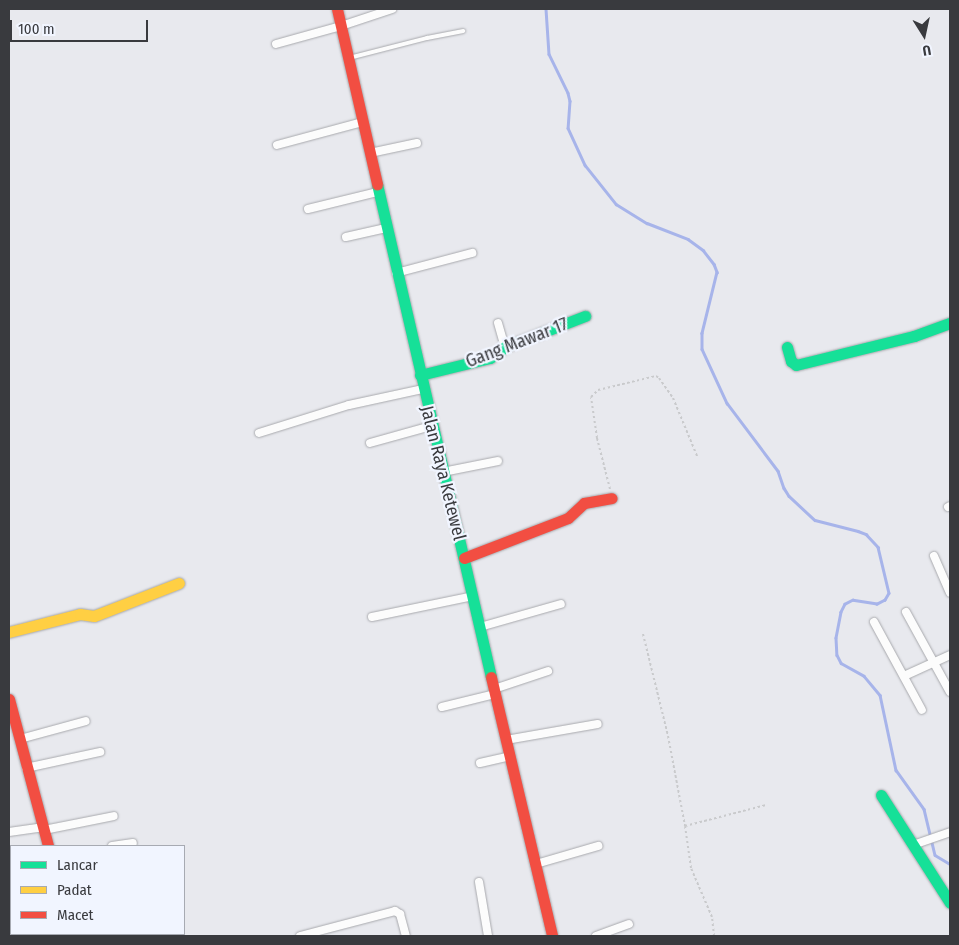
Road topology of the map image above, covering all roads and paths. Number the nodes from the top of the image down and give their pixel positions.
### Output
1 (337, 9) edge
2 (392, 9) edge
3 (341, 26) junction
4 (463, 31) dead end
5 (276, 44) dead end
6 (348, 58) junction
7 (363, 122) junction
8 (417, 142) dead end
9 (277, 145) dead end
10 (370, 153) junction
11 (378, 192) junction
12 (308, 210) dead end
13 (386, 228) junction
14 (346, 237) dead end
15 (472, 253) dead end
16 (396, 273) junction
17 (586, 316) dead end
18 (498, 323) dead end
19 (950, 323) edge
20 (505, 347) junction
21 (787, 347) dead end
22 (420, 375) junction
23 (422, 389) junction
24 (431, 426) junction
25 (259, 433) dead end
26 (370, 443) dead end
27 (697, 456) dead end
28 (498, 461) dead end
29 (443, 472) junction
30 (612, 498) joint
31 (934, 556) dead end
32 (464, 558) junction
33 (179, 583) dead end
34 (950, 593) edge
35 (473, 596) junction
36 (561, 604) dead end
37 (906, 612) dead end
38 (372, 617) dead end
39 (874, 622) dead end
40 (480, 627) junction
41 (9, 632) edge
42 (643, 634) dead end
43 (950, 655) edge
44 (934, 663) junction
45 (548, 671) dead end
46 (904, 676) junction
47 (495, 692) junction
48 (950, 692) edge
49 (9, 699) edge
50 (442, 707) dead end
51 (922, 710) dead end
52 (86, 721) dead end
53 (598, 724) dead end
54 (20, 739) junction
55 (506, 740) junction
56 (100, 752) dead end
57 (510, 756) junction
58 (480, 763) dead end
59 (26, 768) junction
60 (881, 795) dead end
61 (766, 805) dead end
62 (114, 816) dead end
63 (685, 826) junction
64 (44, 828) junction
65 (9, 832) edge
66 (950, 832) edge
67 (132, 843) dead end
68 (48, 845) edge
69 (119, 845) edge
70 (913, 845) junction
71 (598, 846) dead end
72 (536, 864) junction
73 (479, 882) dead end
74 (950, 903) edge
75 (629, 924) dead end
76 (300, 936) edge
77 (406, 936) edge
78 (488, 936) edge
79 (552, 936) edge
80 (596, 936) edge
81 (714, 936) edge

1 - 3 street, Jalan Raya Ketewel
2 - 3 street
3 - 5 street
3 - 6 street, Jalan Raya Ketewel
4 - 6 lane
6 - 7 street, Jalan Raya Ketewel
7 - 9 street
7 - 10 street, Jalan Raya Ketewel
8 - 10 street
10 - 11 street, Jalan Raya Ketewel
11 - 12 street
11 - 13 street, Jalan Raya Ketewel
13 - 14 street
13 - 16 street, Jalan Raya Ketewel
15 - 16 street
16 - 22 street, Jalan Raya Ketewel
17 - 20 street, Gang Mawar 17
18 - 20 street
19 - 21 street
20 - 22 street, Gang Mawar 17
22 - 23 street, Jalan Raya Ketewel
23 - 24 street, Jalan Raya Ketewel
23 - 25 street
24 - 26 street
24 - 29 street, Jalan Raya Ketewel
27 - 30 path
28 - 29 street
29 - 32 street, Jalan Raya Ketewel
30 - 32 street
31 - 34 street
32 - 35 street, Jalan Raya Ketewel
33 - 41 street
35 - 38 street
35 - 40 street, Jalan Raya Ketewel
36 - 40 street
37 - 44 street
39 - 46 street
40 - 47 street, Jalan Raya Ketewel
42 - 63 path
43 - 44 street
44 - 46 street
44 - 48 street
45 - 47 street
46 - 51 street
47 - 50 street
47 - 55 street, Jalan Raya Ketewel
49 - 54 street
52 - 54 street
53 - 55 street
54 - 59 street
55 - 57 street, Jalan Raya Ketewel
56 - 59 street
57 - 58 street
57 - 72 street, Jalan Raya Ketewel
59 - 64 street
60 - 70 street
61 - 63 path
62 - 64 street
63 - 81 path
64 - 65 street
64 - 68 street
66 - 70 street
67 - 69 street
70 - 74 street
71 - 72 street
72 - 79 street, Jalan Raya Ketewel
73 - 78 street
75 - 80 street
76 - 77 street

